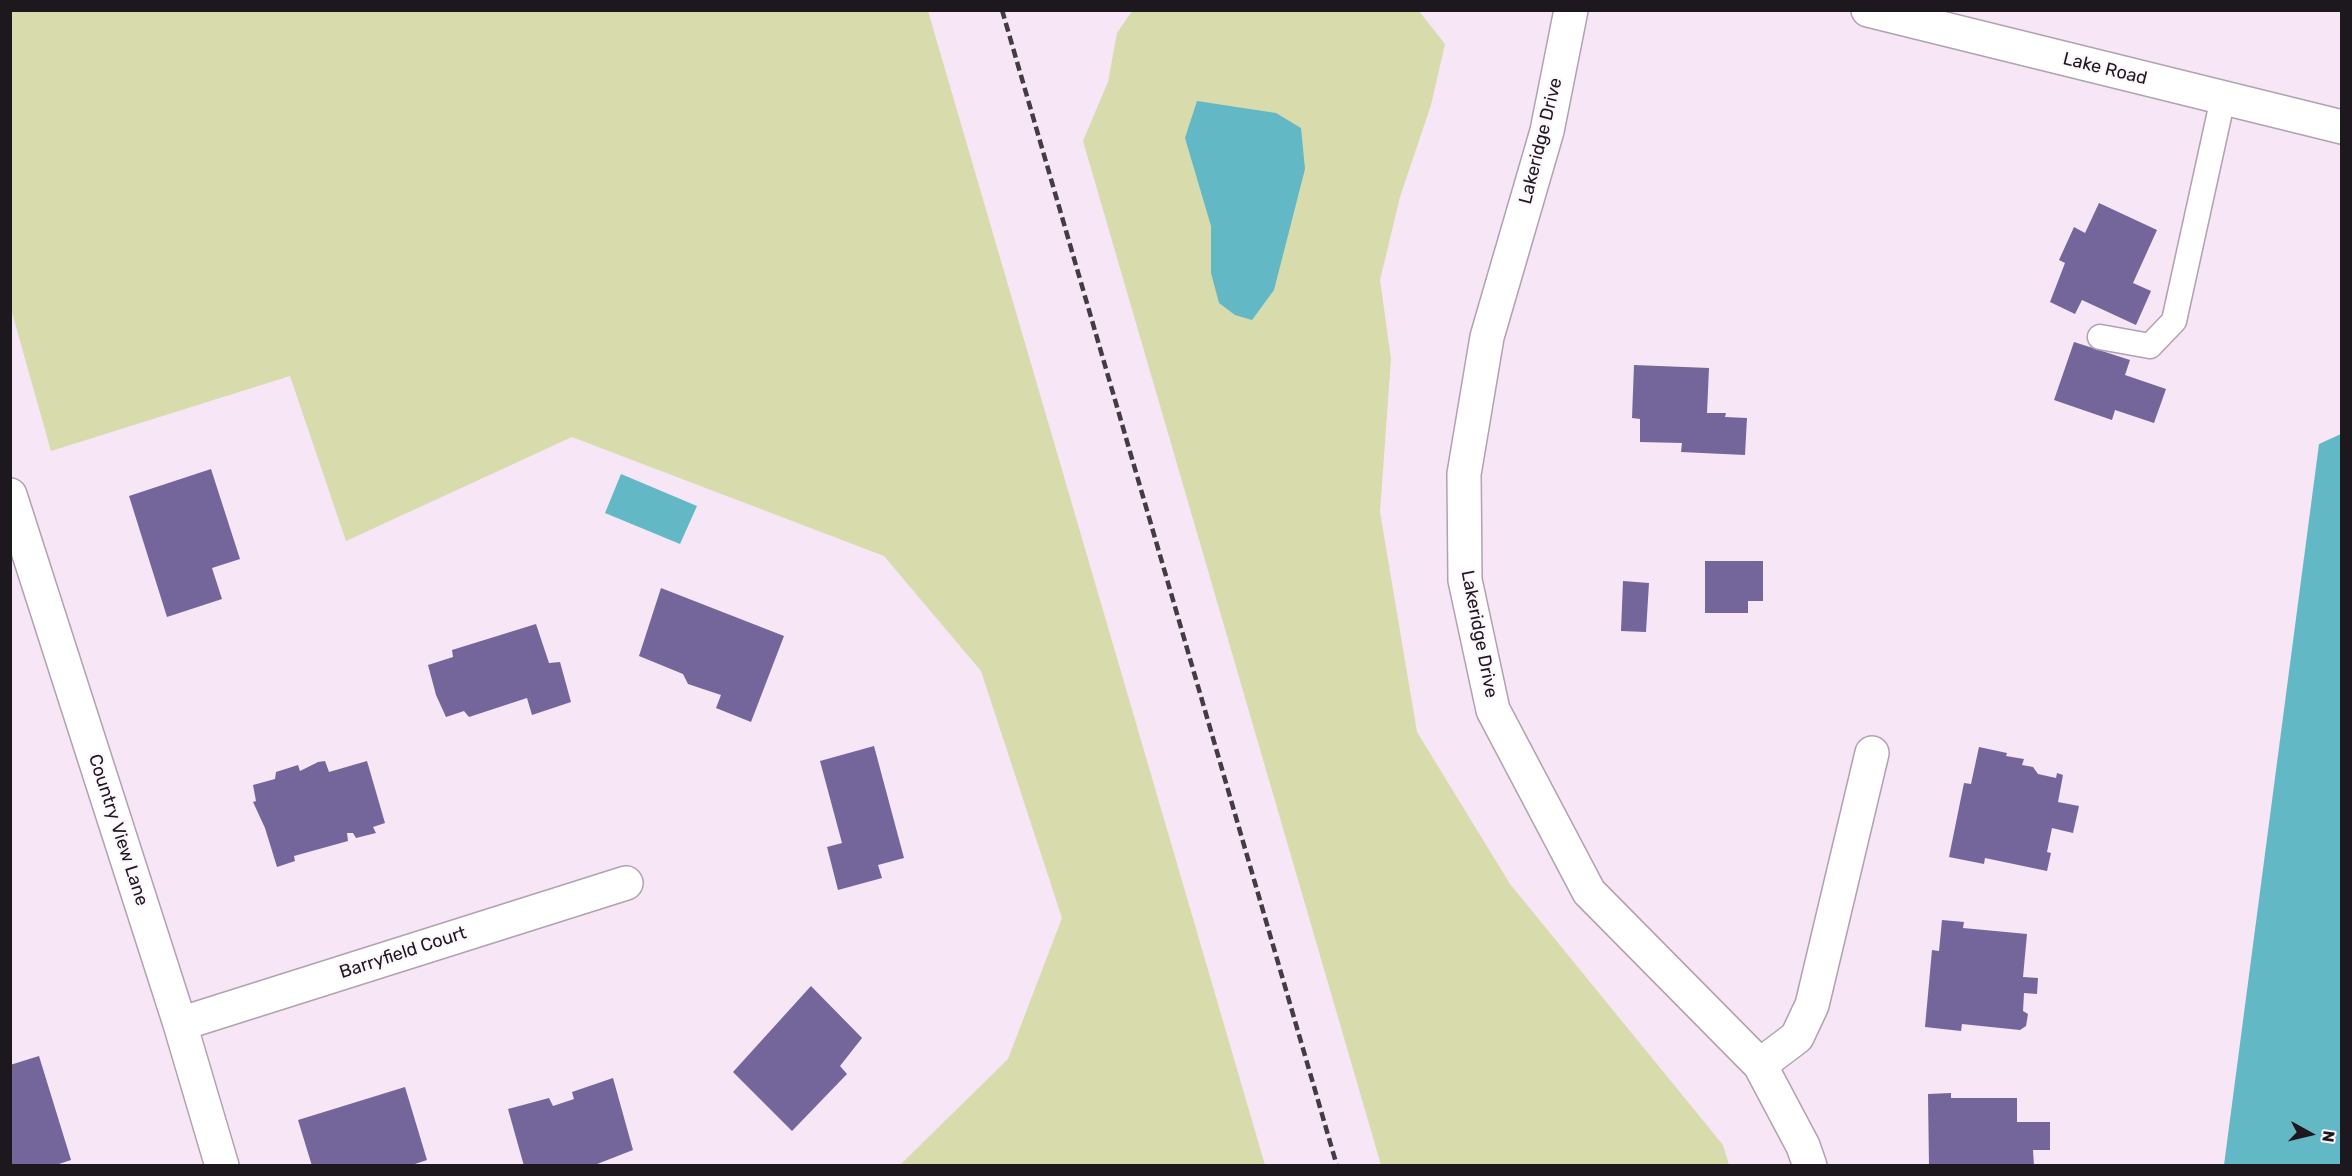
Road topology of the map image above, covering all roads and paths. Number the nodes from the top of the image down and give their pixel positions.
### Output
1 (1571, 10) edge
2 (1868, 10) edge
3 (2223, 98) junction
4 (2342, 127) edge
5 (2100, 337) dead end
6 (10, 495) edge
7 (1872, 753) dead end
8 (626, 883) dead end
9 (180, 1024) junction
10 (1760, 1065) junction
11 (222, 1166) edge
12 (1810, 1166) edge

1 - 10 street, Lakeridge Drive
2 - 3 street, Lake Road
3 - 4 street, Lake Road
3 - 5 lane
6 - 9 street, Country View Lane
7 - 10 street
8 - 9 street, Barryfield Court
9 - 11 street, Country View Lane
10 - 12 street, Lakeridge Drive

